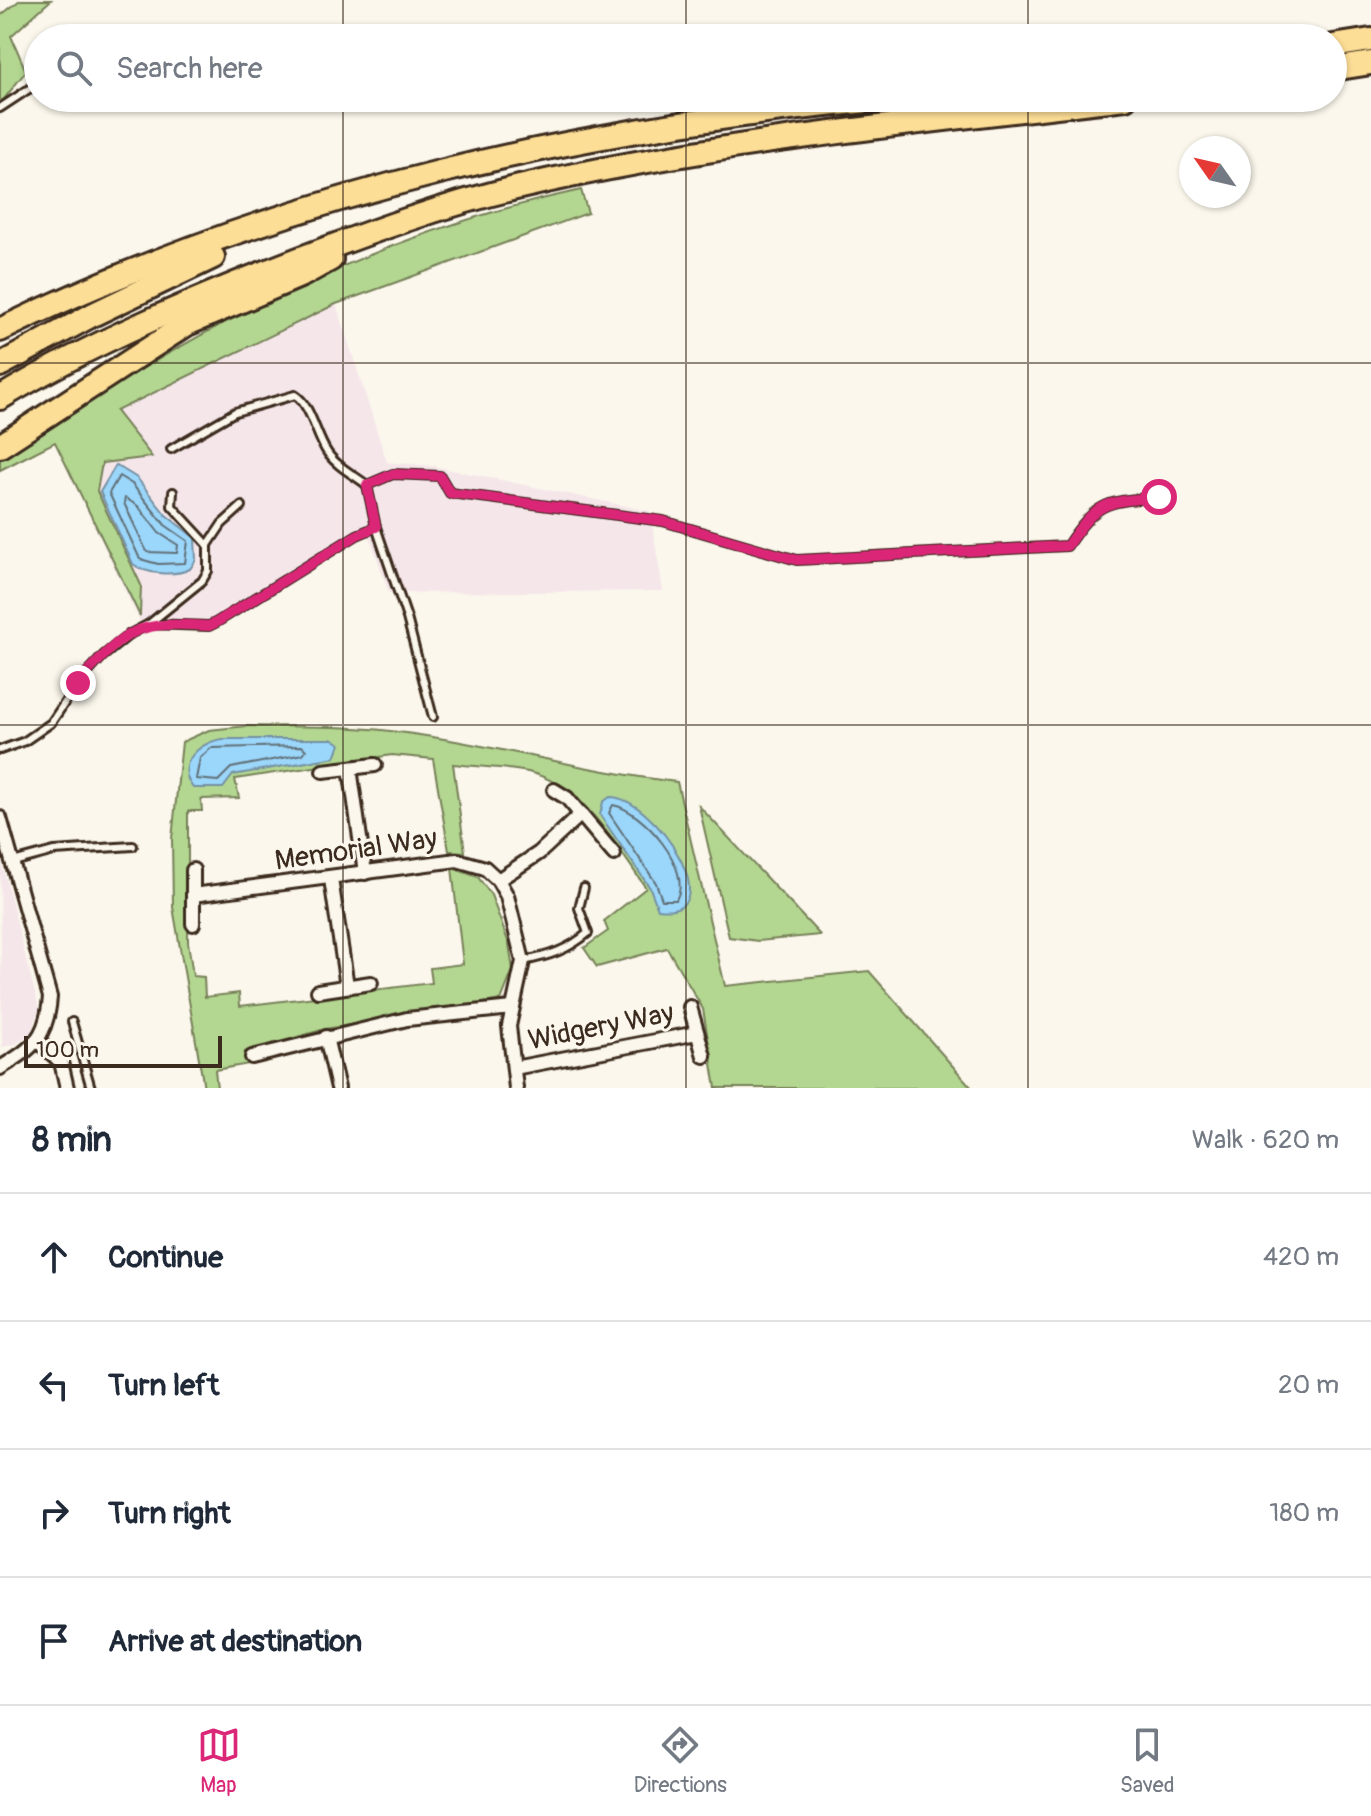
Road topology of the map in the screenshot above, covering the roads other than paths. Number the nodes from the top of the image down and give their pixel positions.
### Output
1 (1371, 40) edge
2 (1347, 44) edge
3 (1371, 63) edge
4 (1347, 67) edge
5 (24, 92) edge
6 (0, 108) edge
7 (757, 112) edge
8 (1008, 112) edge
9 (412, 180) junction
10 (398, 221) junction
11 (0, 330) edge
12 (0, 365) edge
13 (0, 398) edge
14 (0, 446) edge
15 (171, 449) dead end
16 (367, 485) junction
17 (173, 492) dead end
18 (1159, 497) dead end
19 (242, 506) dead end
20 (376, 527) junction
21 (208, 545) junction
22 (149, 624) junction
23 (433, 717) dead end
24 (0, 750) edge
25 (375, 765) dead end
26 (350, 768) junction
27 (323, 771) dead end
28 (554, 790) dead end
29 (581, 814) junction
30 (0, 818) edge
31 (133, 846) dead end
32 (614, 854) dead end
33 (13, 862) junction
34 (193, 870) dead end
35 (365, 873) junction
36 (331, 879) junction
37 (498, 880) junction
38 (584, 888) dead end
39 (193, 895) junction
40 (193, 924) dead end
41 (523, 961) junction
42 (371, 983) dead end
43 (347, 986) junction
44 (318, 991) dead end
45 (690, 1007) dead end
46 (512, 1008) junction
47 (72, 1022) dead end
48 (697, 1033) junction
49 (326, 1037) junction
50 (38, 1041) junction
51 (704, 1056) dead end
52 (252, 1057) dead end
53 (0, 1068) edge
54 (514, 1068) junction
55 (67, 1088) edge
56 (91, 1088) edge
57 (338, 1088) edge
58 (516, 1088) edge

1 - 2 highway
3 - 4 highway
5 - 6 lane
7 - 9 highway
8 - 10 highway
9 - 11 highway
9 - 12 highway
10 - 13 highway
10 - 14 highway
15 - 16 lane
16 - 18 lane
16 - 20 lane
17 - 21 lane
19 - 21 lane
20 - 22 lane
20 - 23 lane
21 - 22 lane
22 - 24 lane
25 - 26 street
26 - 27 street
26 - 35 street
28 - 29 street
29 - 32 street
29 - 37 street
30 - 33 street
31 - 33 lane
33 - 50 street
34 - 39 street
35 - 36 street, Memorial Way
35 - 37 street, Memorial Way
36 - 39 street, Memorial Way
36 - 43 street
37 - 41 street
38 - 41 lane
39 - 40 street
41 - 46 street
42 - 43 street
43 - 44 street
45 - 48 street
46 - 49 street
46 - 54 street
47 - 56 lane
48 - 51 street
48 - 54 street, Widgery Way
49 - 52 street
49 - 57 street
50 - 53 street
50 - 55 street
54 - 58 street

